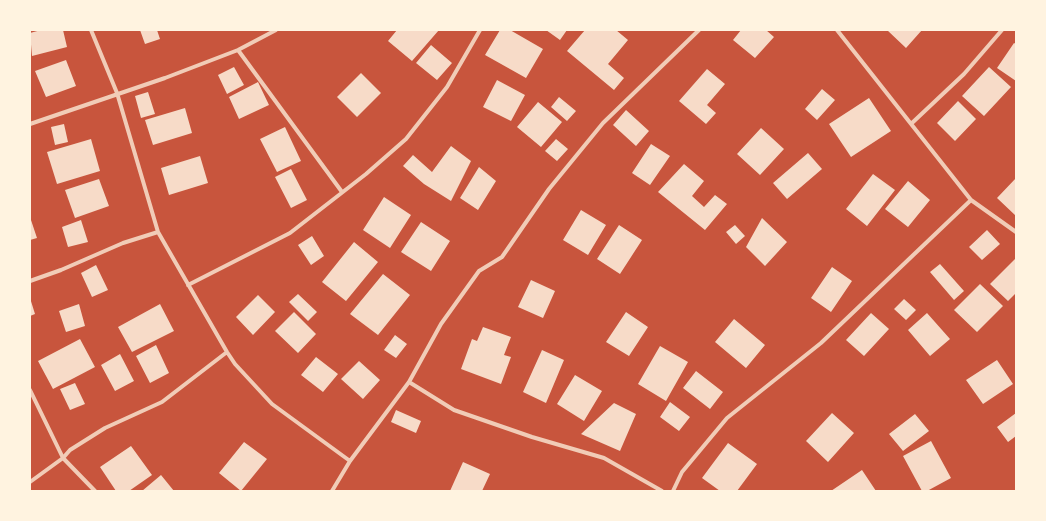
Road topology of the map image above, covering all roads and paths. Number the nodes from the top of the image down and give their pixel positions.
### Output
1 (91, 30) edge
2 (276, 30) edge
3 (480, 30) edge
4 (699, 30) edge
5 (837, 30) edge
6 (1002, 30) edge
7 (238, 50) junction
8 (117, 93) junction
9 (912, 123) junction
10 (30, 124) edge
11 (342, 192) junction
12 (971, 200) junction
13 (158, 232) junction
14 (1016, 232) edge
15 (30, 281) edge
16 (188, 285) junction
17 (227, 352) junction
18 (408, 382) junction
19 (30, 390) edge
20 (63, 458) junction
21 (350, 461) junction
22 (30, 482) edge
23 (95, 491) edge
24 (332, 491) edge
25 (662, 491) edge
26 (673, 491) edge

1 - 8 street
2 - 7 street
3 - 11 street
4 - 18 street
5 - 9 street
6 - 9 street
7 - 8 street
7 - 11 street
8 - 10 street
8 - 13 street
9 - 12 street
11 - 16 street
12 - 14 street
12 - 26 street
13 - 15 street
13 - 16 street
16 - 17 street
17 - 20 street
17 - 21 street
18 - 21 street
18 - 25 street
19 - 20 street
20 - 22 street
20 - 23 street
21 - 24 street

